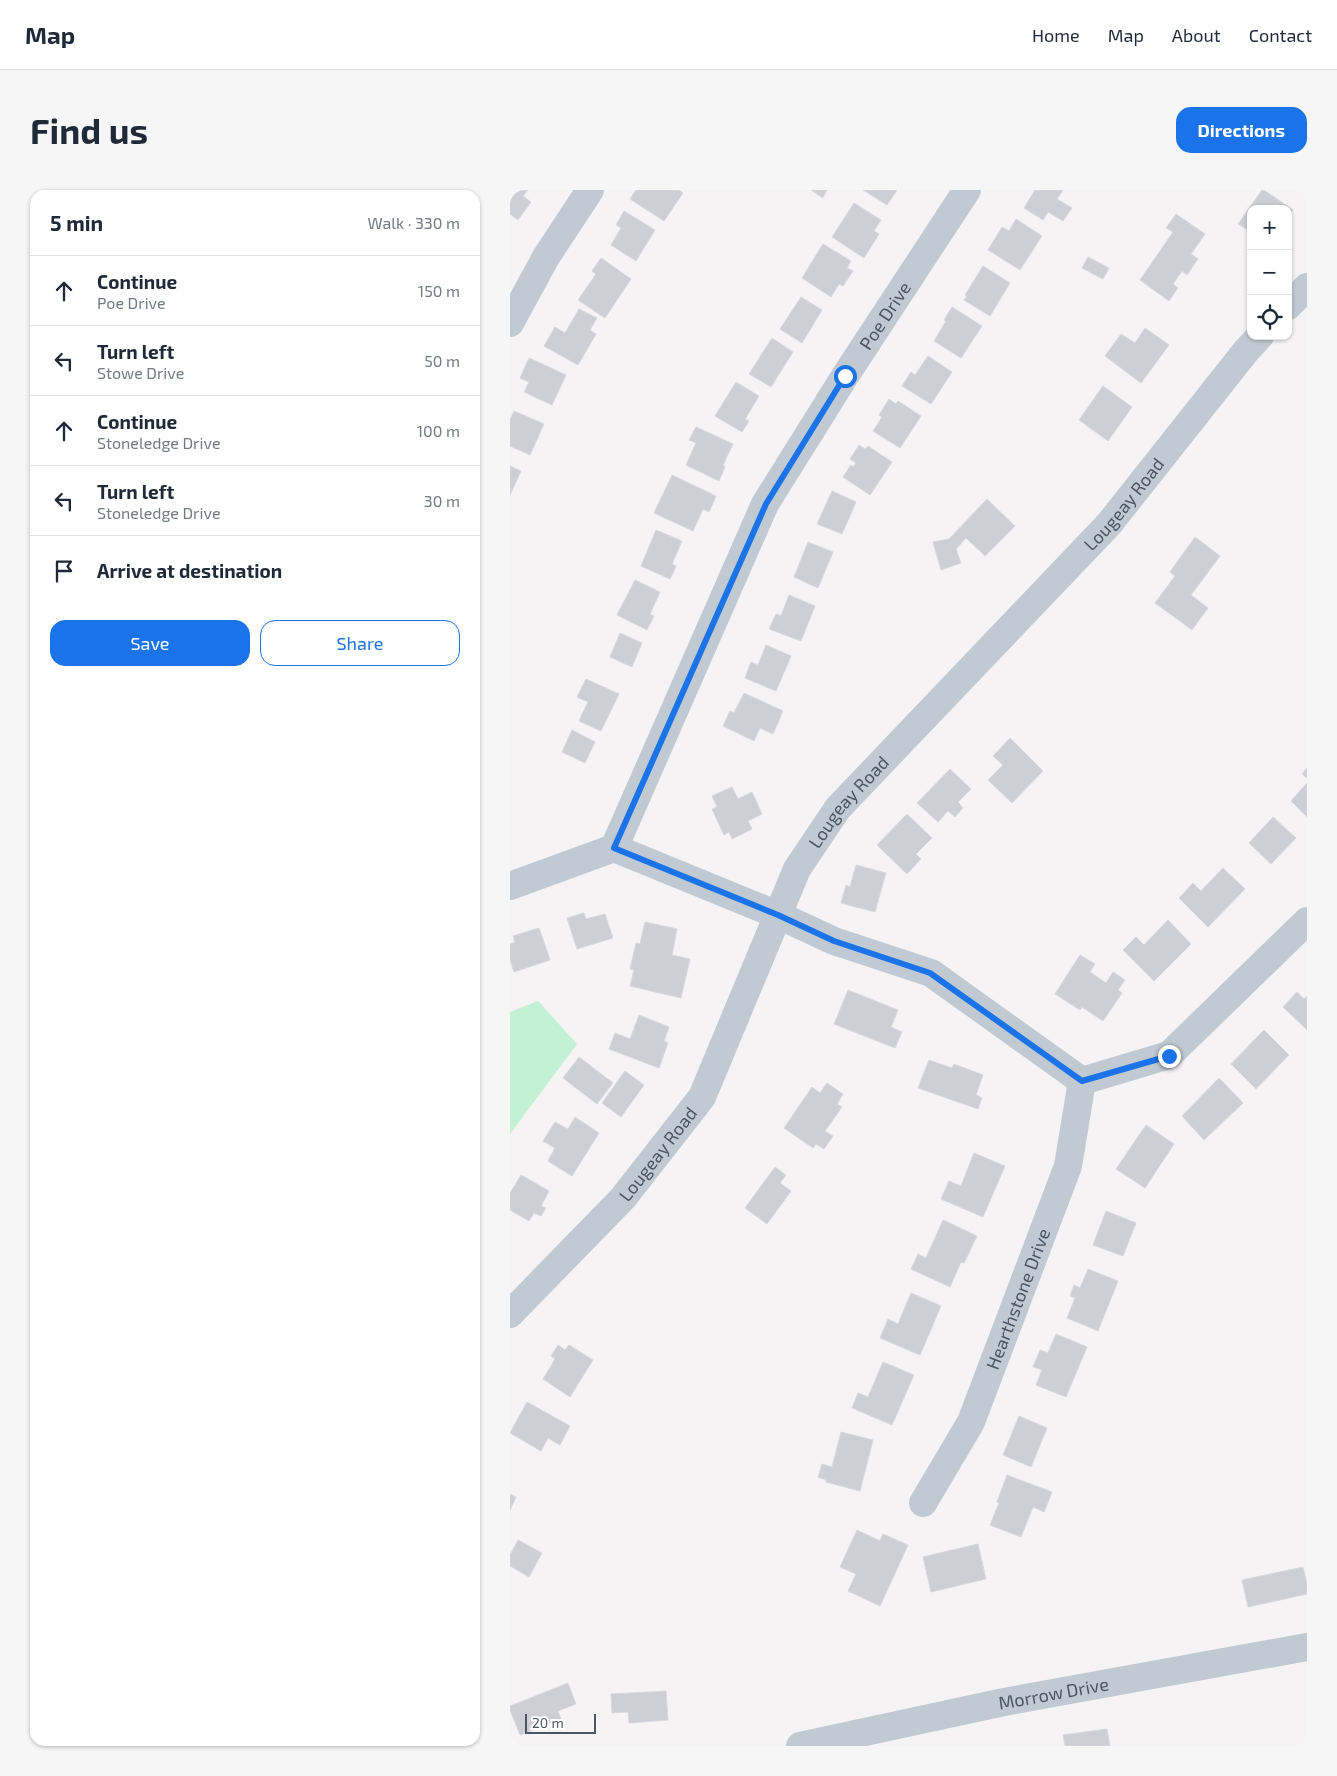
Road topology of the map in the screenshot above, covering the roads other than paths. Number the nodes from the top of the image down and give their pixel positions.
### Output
1 (590, 190) edge
2 (966, 190) edge
3 (1307, 287) edge
4 (1292, 302) edge
5 (510, 324) edge
6 (1256, 340) edge
7 (614, 848) junction
8 (510, 886) edge
9 (778, 915) junction
10 (1307, 921) edge
11 (1082, 1081) junction
12 (510, 1314) edge
13 (923, 1503) dead end
14 (1307, 1647) edge
15 (800, 1746) edge

1 - 5 street
2 - 7 street, Poe Drive
3 - 4 street
6 - 9 street, Lougeay Road
7 - 8 street
7 - 9 street
9 - 11 street
9 - 12 street, Lougeay Road
10 - 11 street
11 - 13 street, Hearthstone Drive
14 - 15 street, Morrow Drive

